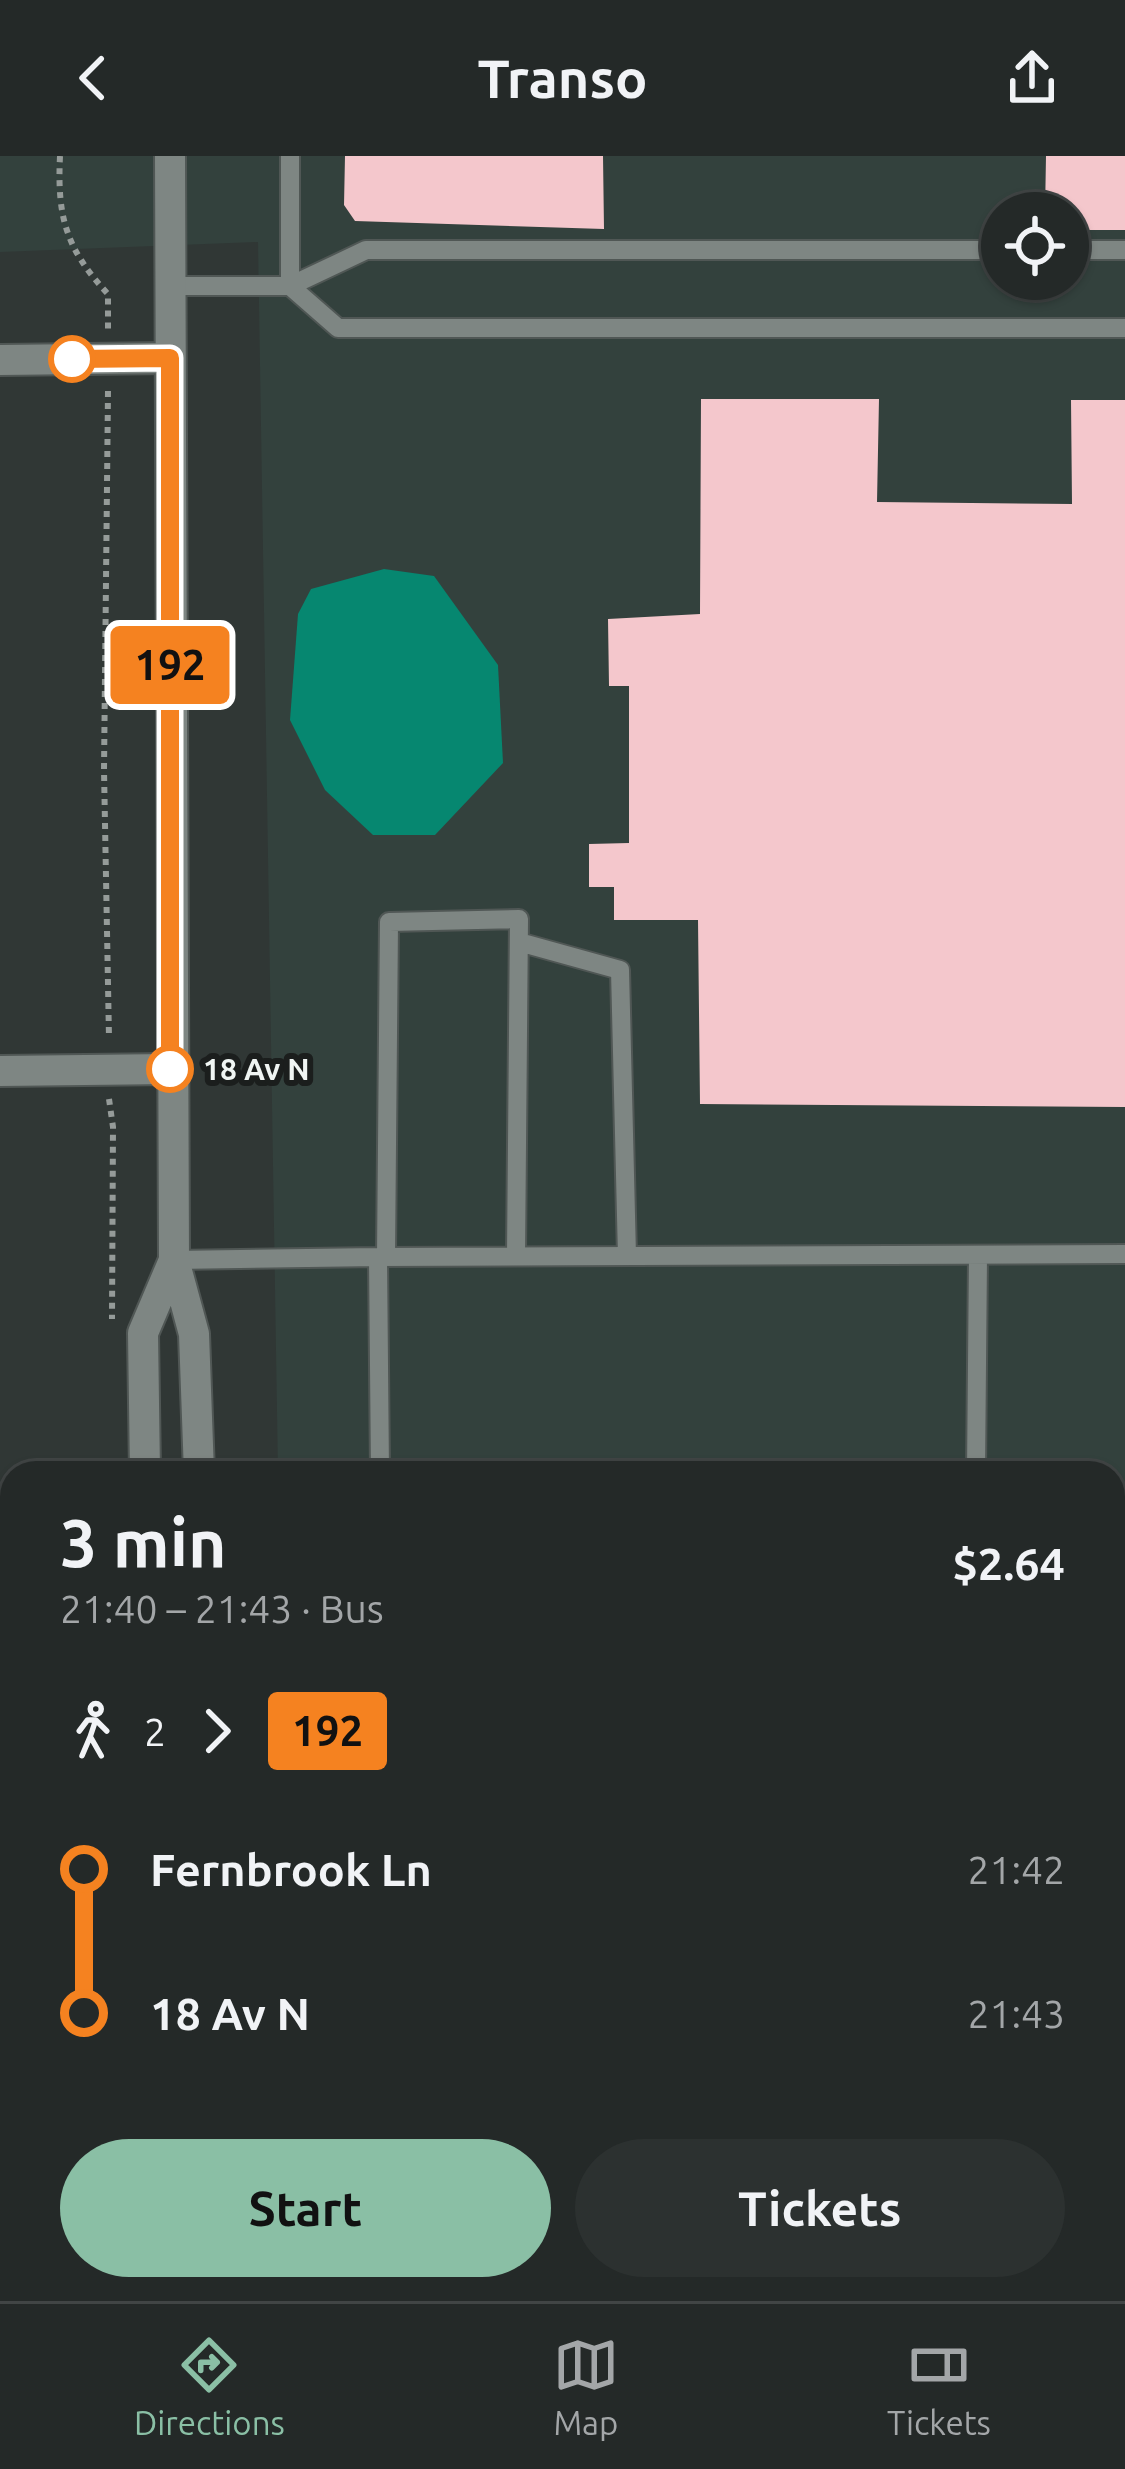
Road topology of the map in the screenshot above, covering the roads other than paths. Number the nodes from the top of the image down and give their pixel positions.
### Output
1 (170, 156) edge
2 (290, 156) edge
3 (981, 250) edge
4 (1089, 250) edge
5 (1125, 250) edge
6 (170, 286) junction
7 (290, 286) junction
8 (1125, 328) edge
9 (170, 358) junction
10 (0, 360) edge
11 (519, 942) junction
12 (170, 1069) junction
13 (0, 1071) edge
14 (978, 1255) junction
15 (1125, 1255) edge
16 (382, 1256) junction
17 (516, 1256) junction
18 (627, 1256) junction
19 (174, 1260) junction
20 (145, 1461) edge
21 (199, 1461) edge
22 (380, 1461) edge
23 (976, 1461) edge

1 - 6 street
2 - 7 lane
3 - 7 lane
4 - 5 lane
6 - 7 lane
6 - 9 street
7 - 8 lane
9 - 10 street
9 - 12 street
11 - 16 lane
11 - 17 lane
11 - 18 lane
12 - 13 street
12 - 19 street
14 - 15 lane
14 - 18 lane
14 - 23 lane
16 - 17 lane
16 - 19 lane
16 - 22 lane
17 - 18 lane
19 - 20 street
19 - 21 street

